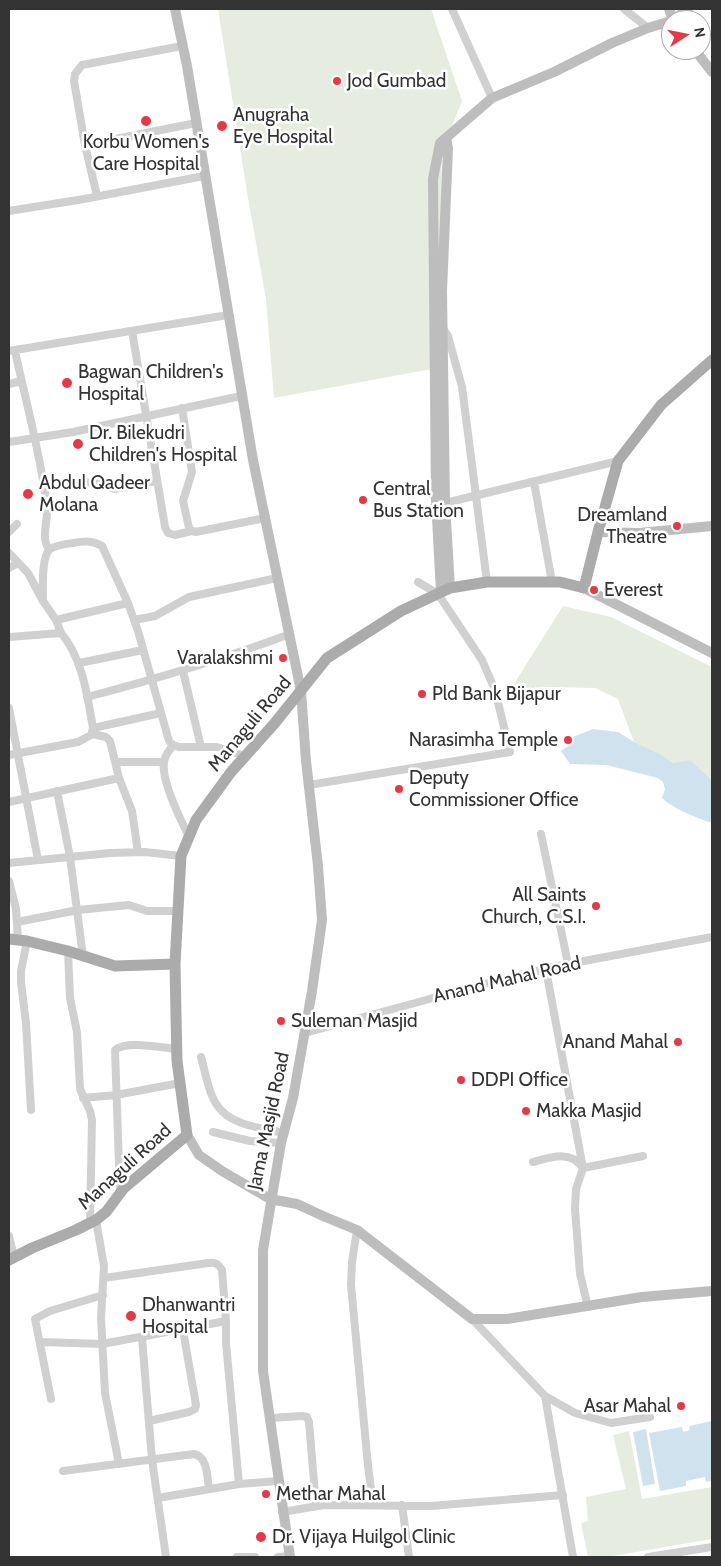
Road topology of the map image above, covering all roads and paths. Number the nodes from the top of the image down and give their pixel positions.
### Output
1 (175, 9) edge
2 (452, 9) edge
3 (624, 9) edge
4 (661, 24) edge
5 (648, 28) junction
6 (182, 46) junction
7 (703, 60) edge
8 (712, 72) edge
9 (492, 98) junction
10 (196, 123) junction
11 (85, 145) junction
12 (204, 176) junction
13 (97, 196) junction
14 (9, 211) edge
15 (228, 315) junction
16 (438, 324) junction
17 (132, 331) junction
18 (12, 351) edge
19 (712, 360) edge
20 (22, 381) junction
21 (9, 384) edge
22 (241, 396) junction
23 (182, 408) junction
24 (145, 416) junction
25 (35, 438) junction
26 (9, 442) edge
27 (618, 462) junction
28 (157, 481) junction
29 (534, 482) junction
30 (44, 487) junction
31 (477, 496) junction
32 (445, 504) junction
33 (265, 518) junction
34 (17, 524) dead end
35 (712, 526) edge
36 (192, 531) junction
37 (9, 532) edge
38 (598, 532) junction
39 (49, 550) junction
40 (9, 553) edge
41 (18, 563) junction
42 (9, 568) edge
43 (277, 578) junction
44 (418, 582) dead end
45 (487, 582) junction
46 (552, 582) junction
47 (584, 588) junction
48 (443, 592) junction
49 (43, 602) junction
50 (128, 603) junction
51 (56, 620) junction
52 (134, 620) junction
53 (61, 633) junction
54 (290, 634) junction
55 (9, 637) edge
56 (143, 650) junction
57 (712, 653) edge
58 (79, 663) junction
59 (183, 671) junction
60 (151, 680) junction
61 (301, 691) junction
62 (87, 697) junction
63 (9, 708) edge
64 (161, 713) junction
65 (92, 731) junction
66 (173, 746) junction
67 (201, 747) junction
68 (17, 753) junction
69 (9, 754) edge
70 (245, 756) junction
71 (116, 762) junction
72 (164, 762) junction
73 (119, 778) junction
74 (309, 785) junction
75 (57, 791) junction
76 (27, 797) junction
77 (9, 802) edge
78 (541, 834) dead end
79 (189, 837) junction
80 (138, 852) junction
81 (181, 856) junction
82 (70, 857) junction
83 (38, 860) junction
84 (9, 863) edge
85 (9, 881) edge
86 (78, 910) junction
87 (177, 911) junction
88 (17, 922) junction
89 (712, 937) edge
90 (18, 940) edge
91 (68, 951) junction
92 (82, 956) junction
93 (175, 964) junction
94 (568, 964) junction
95 (546, 970) junction
96 (305, 1033) junction
97 (177, 1049) junction
98 (201, 1058) dead end
99 (180, 1084) junction
100 (116, 1095) junction
101 (83, 1098) junction
102 (31, 1110) dead end
103 (213, 1132) dead end
104 (187, 1136) junction
105 (282, 1138) junction
106 (643, 1156) dead end
107 (533, 1162) dead end
108 (583, 1168) junction
109 (120, 1194) junction
110 (270, 1199) junction
111 (93, 1221) junction
112 (357, 1230) junction
113 (9, 1236) edge
114 (12, 1258) edge
115 (104, 1278) junction
116 (712, 1291) edge
117 (103, 1295) junction
118 (588, 1307) junction
119 (472, 1319) junction
120 (226, 1321) junction
121 (183, 1330) junction
122 (142, 1338) junction
123 (41, 1342) junction
124 (102, 1344) junction
125 (545, 1396) junction
126 (51, 1400) dead end
127 (650, 1417) dead end
128 (270, 1418) junction
129 (149, 1421) junction
130 (152, 1460) junction
131 (119, 1464) junction
132 (63, 1471) dead end
133 (278, 1481) junction
134 (239, 1484) junction
135 (209, 1489) junction
136 (563, 1495) junction
137 (158, 1498) junction
138 (373, 1504) junction
139 (402, 1505) junction
140 (316, 1506) junction
141 (282, 1512) junction
142 (712, 1547) edge
143 (166, 1557) edge
144 (237, 1557) edge
145 (255, 1557) edge
146 (278, 1557) edge
147 (290, 1557) edge
148 (409, 1557) edge
149 (573, 1557) edge
150 (653, 1557) edge

1 - 6 street, Jama Masjid Road
2 - 9 street
3 - 5 street
4 - 5 street
5 - 9 street
6 - 10 street, Jama Masjid Road
6 - 11 street
7 - 8 street
9 - 16 street
10 - 11 street
10 - 12 street, Jama Masjid Road
11 - 13 street
12 - 13 street
12 - 15 street, Jama Masjid Road
13 - 14 street
15 - 17 street
15 - 22 street, Jama Masjid Road
16 - 31 street
16 - 32 street
16 - 48 street
17 - 18 street
17 - 24 street
18 - 20 street
19 - 27 main road
20 - 21 street
20 - 25 street
22 - 23 street
22 - 33 street, Jama Masjid Road
23 - 24 street
23 - 36 street
24 - 25 street
24 - 28 street
25 - 26 street
25 - 30 street
27 - 29 street
27 - 38 main road
28 - 30 street
28 - 36 street
29 - 31 street
29 - 46 street
30 - 39 street
31 - 32 street
31 - 45 street
32 - 48 street
33 - 36 street
33 - 43 street, Jama Masjid Road
34 - 37 street
35 - 38 street
38 - 47 main road
39 - 49 street
39 - 50 street
40 - 41 street
41 - 42 street
41 - 49 street
43 - 52 street
43 - 54 street, Jama Masjid Road
44 - 48 street
45 - 46 main road, Managuli Road
45 - 48 main road, Managuli Road
46 - 47 main road, Managuli Road
47 - 57 street
48 - 61 main road, Managuli Road
48 - 74 street
49 - 51 street
50 - 51 street
50 - 52 street
51 - 53 street
52 - 56 street
53 - 55 street
53 - 58 street
54 - 59 street
54 - 61 street, Jama Masjid Road
56 - 58 street
56 - 60 street
58 - 62 street
59 - 60 street
59 - 67 street
60 - 62 street
60 - 64 street
61 - 70 main road, Managuli Road
61 - 74 street, Jama Masjid Road
62 - 65 street
63 - 68 street
64 - 65 street
64 - 66 street
65 - 68 street
65 - 71 street
66 - 67 street
66 - 72 street
67 - 70 street
68 - 69 street
68 - 76 street
70 - 79 main road, Managuli Road
71 - 72 street
71 - 73 street
72 - 79 street
73 - 75 street
73 - 80 street
74 - 96 street, Jama Masjid Road
75 - 76 street
75 - 82 street
76 - 77 street
76 - 83 street
78 - 94 street
79 - 81 main road, Managuli Road
80 - 81 street
80 - 82 street
81 - 87 main road, Managuli Road
82 - 83 street
82 - 86 street
83 - 84 street
85 - 88 street
86 - 87 street
86 - 88 street
86 - 92 street
87 - 93 main road, Managuli Road
88 - 90 street
89 - 94 street, Anand Mahal Road
90 - 91 main road
90 - 102 street
91 - 92 main road
91 - 101 street
92 - 93 main road
93 - 97 main road, Managuli Road
94 - 95 street, Anand Mahal Road
95 - 96 street, Anand Mahal Road
95 - 108 street
96 - 105 street, Jama Masjid Road
97 - 99 main road, Managuli Road
97 - 100 street
98 - 105 street
99 - 100 street
99 - 104 main road, Managuli Road
100 - 101 street
100 - 109 street
101 - 111 street
103 - 105 street
104 - 109 main road, Managuli Road
104 - 110 street
105 - 110 street, Jama Masjid Road
106 - 108 street
107 - 108 street
108 - 118 street
109 - 111 main road, Managuli Road
110 - 112 street
110 - 128 street, Jama Masjid Road
111 - 114 main road, Managuli Road
111 - 115 street
112 - 119 street
112 - 138 street
113 - 114 street
115 - 117 street
115 - 120 street
116 - 118 street
117 - 123 street
117 - 124 street
118 - 119 street
119 - 125 street
120 - 121 street
120 - 134 street
121 - 122 street
121 - 129 street
122 - 124 street
122 - 129 street
123 - 124 street
123 - 126 street
124 - 131 street
125 - 127 street
125 - 136 street
128 - 133 street, Jama Masjid Road
128 - 140 street
129 - 130 street
130 - 131 street
130 - 135 street
130 - 137 street
131 - 132 street
133 - 134 street
133 - 141 street, Jama Masjid Road
134 - 135 street
135 - 137 street
136 - 139 street
136 - 149 street
137 - 143 street
138 - 139 street
138 - 140 street
139 - 148 street
140 - 141 street
141 - 147 street, Jama Masjid Road
142 - 150 street
144 - 145 street
146 - 147 street

